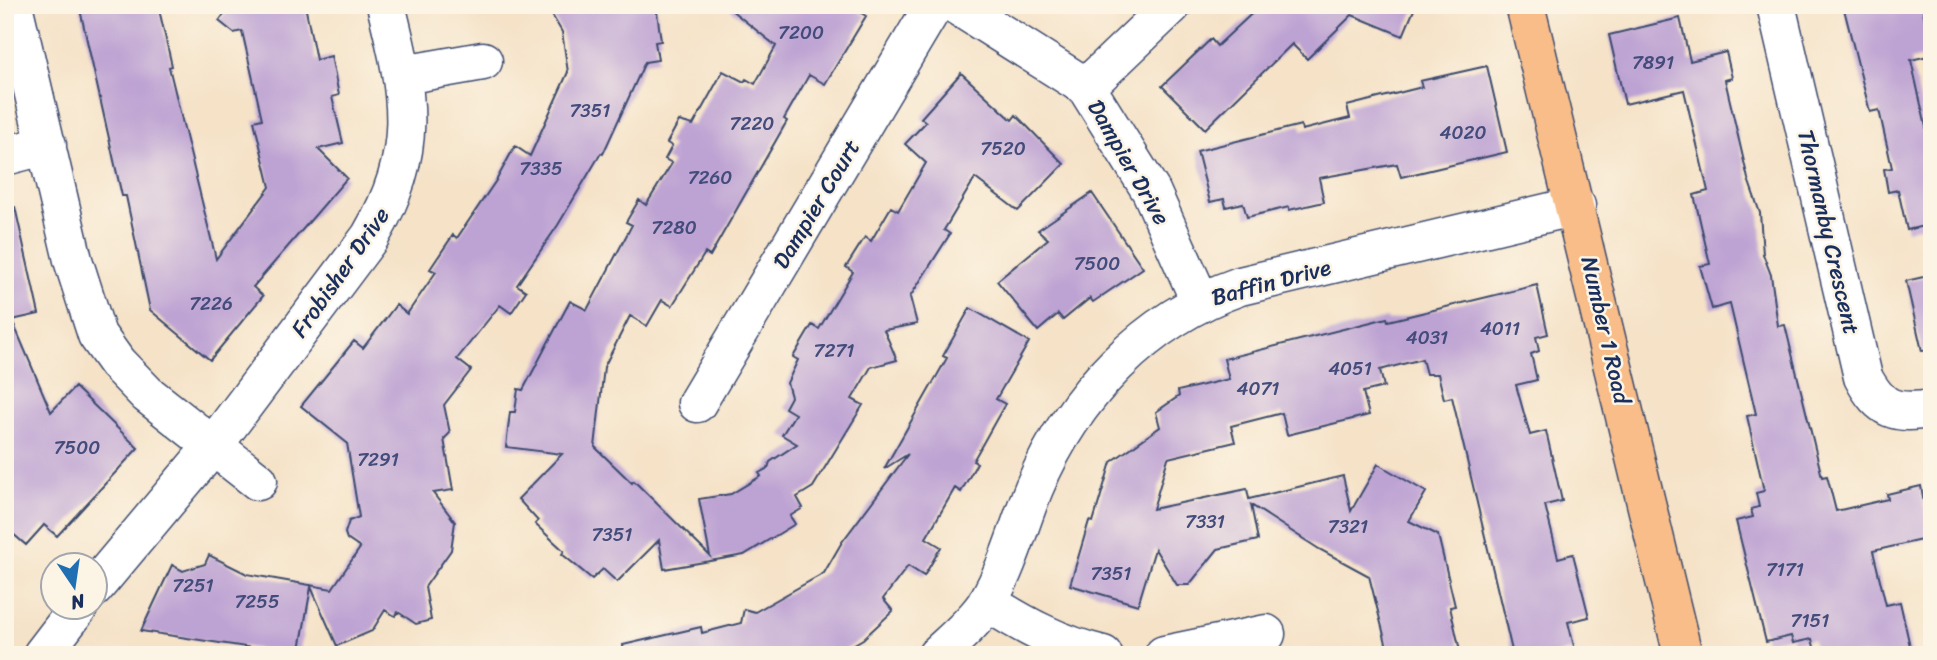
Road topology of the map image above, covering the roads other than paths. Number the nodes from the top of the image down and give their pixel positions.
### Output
1 (13, 5) edge
2 (386, 5) edge
3 (934, 5) edge
4 (956, 5) edge
5 (1172, 5) edge
6 (1525, 5) edge
7 (1776, 5) edge
8 (483, 61) dead end
9 (403, 75) junction
10 (1086, 87) junction
11 (47, 145) junction
12 (5, 156) edge
13 (1576, 206) junction
14 (1199, 301) junction
15 (698, 403) dead end
16 (1932, 409) edge
17 (213, 446) junction
18 (258, 481) dead end
19 (108, 571) edge
20 (987, 602) junction
21 (67, 622) edge
22 (1266, 634) dead end
23 (42, 655) edge
24 (937, 655) edge
25 (1103, 655) edge
26 (1164, 655) edge
27 (1683, 655) edge

1 - 11 street
2 - 9 street, Frobisher Drive
3 - 15 street, Dampier Court
4 - 10 street, Dampier Drive
5 - 10 street
6 - 13 main road, Number 1 Road
7 - 16 street, Thormanby Crescent
8 - 9 street
9 - 17 street, Frobisher Drive
10 - 14 street, Dampier Drive
11 - 12 street
11 - 17 street
13 - 14 street, Baffin Drive
13 - 27 main road, Number 1 Road
14 - 20 street, Baffin Drive
17 - 18 street
17 - 19 street, Frobisher Drive
20 - 24 street, Baffin Drive
20 - 25 street
21 - 23 street
22 - 26 street

